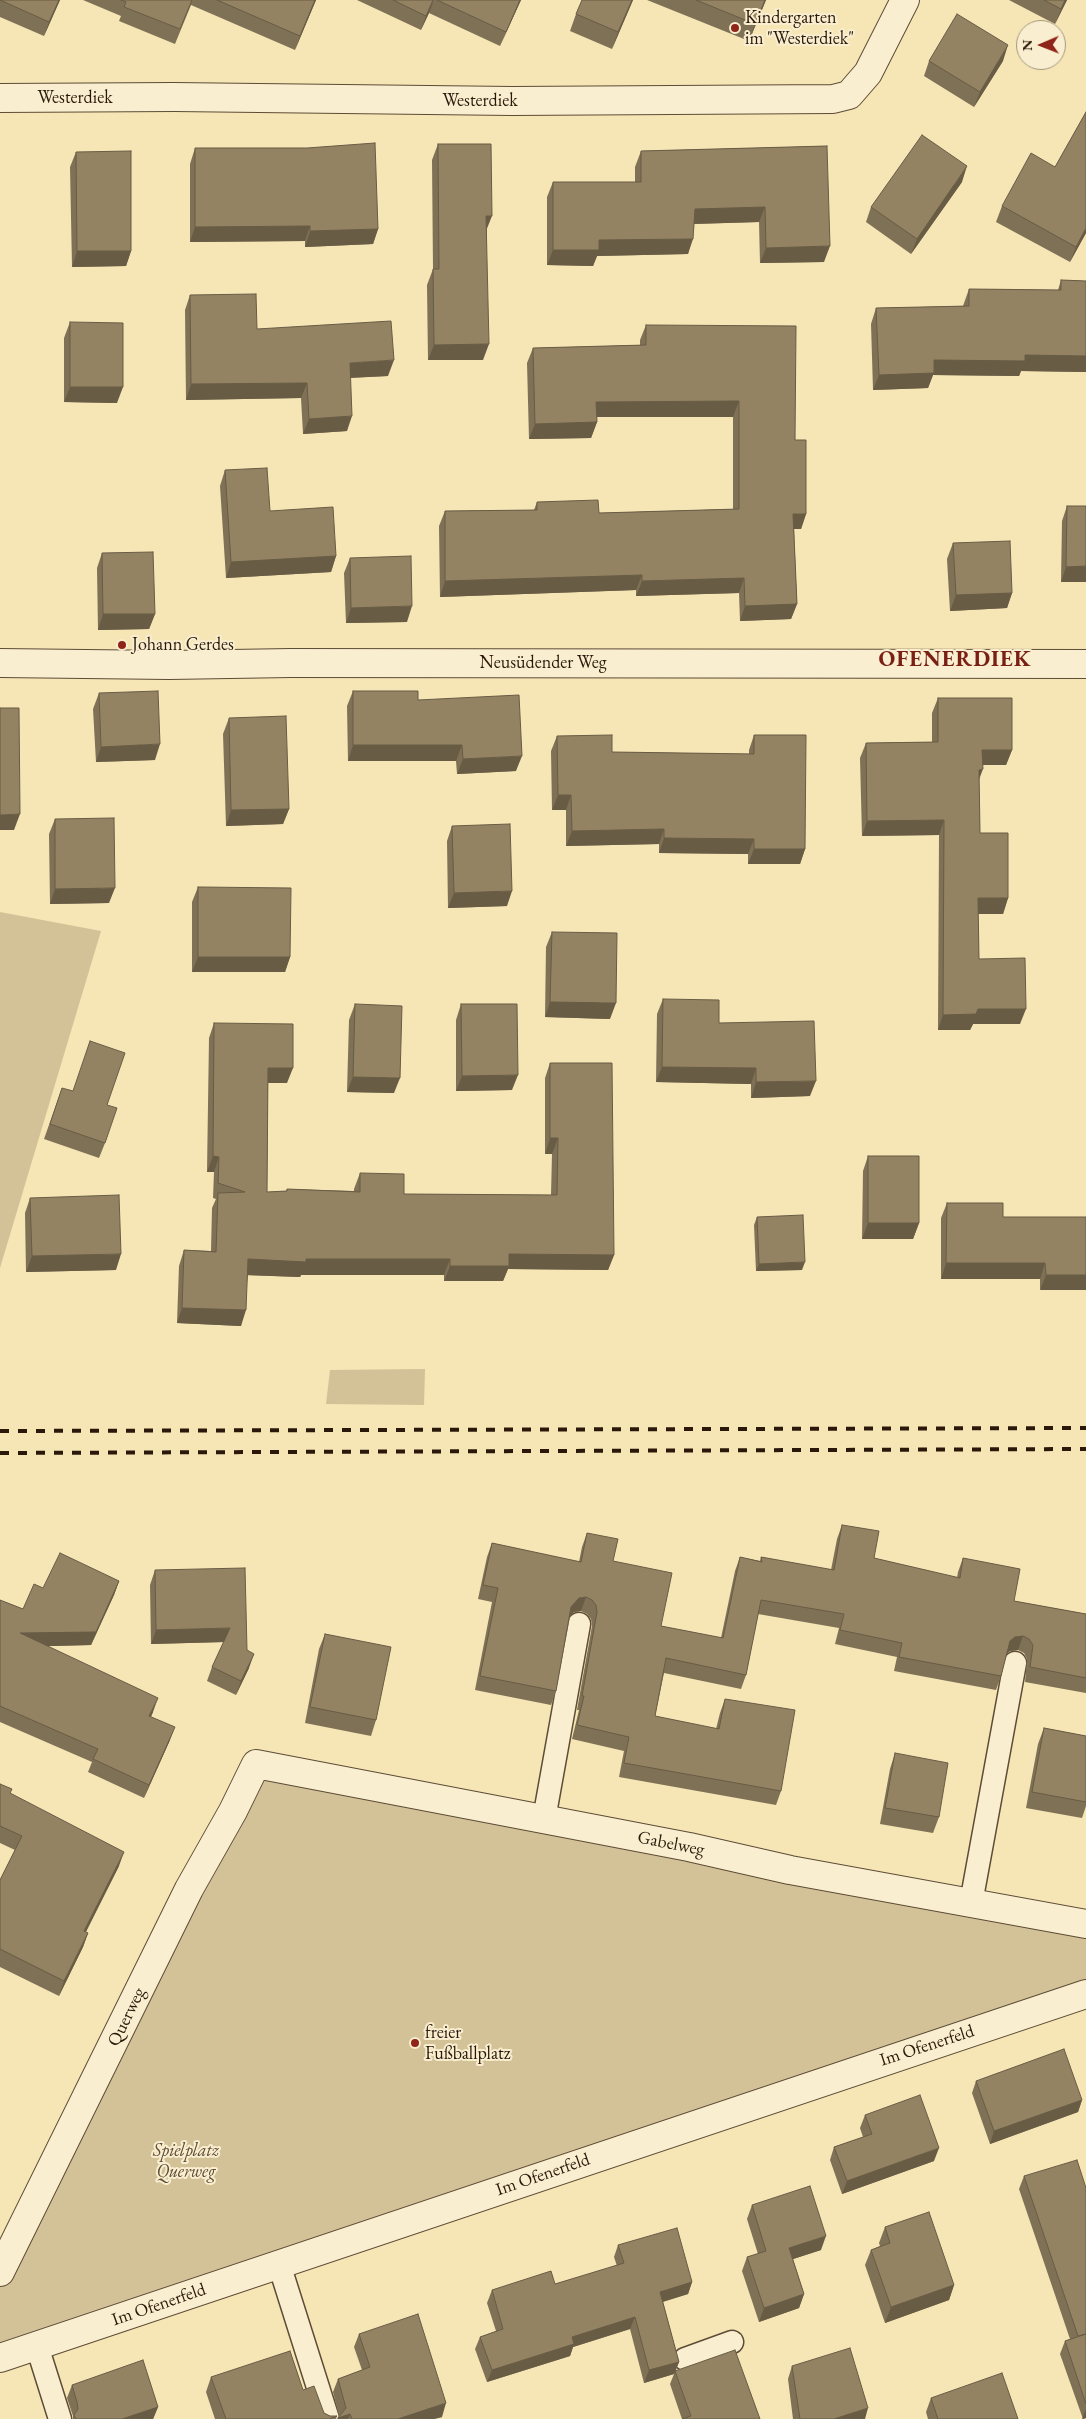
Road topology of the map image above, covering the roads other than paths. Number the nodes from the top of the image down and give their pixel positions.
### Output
1 (905, 0) edge
2 (0, 98) edge
3 (0, 663) edge
4 (1086, 664) edge
5 (580, 1624) dead end
6 (1014, 1663) dead end
7 (256, 1764) joint
8 (544, 1819) junction
9 (971, 1903) junction
10 (1086, 1924) edge
11 (1086, 1994) edge
12 (279, 2264) junction
13 (0, 2272) edge
14 (732, 2342) dead end
15 (37, 2346) junction
16 (0, 2358) edge
17 (685, 2359) dead end
18 (60, 2419) edge
19 (328, 2419) edge

1 - 2 street, Westerdiek
3 - 4 street, Neusüdender Weg
5 - 8 lane
6 - 9 lane
7 - 8 street, Gabelweg
7 - 13 street, Querweg
8 - 9 street, Gabelweg
9 - 10 street, Gabelweg
11 - 12 street, Im Ofenerfeld
12 - 15 street, Im Ofenerfeld
12 - 19 lane
14 - 17 lane
15 - 16 street, Im Ofenerfeld
15 - 18 lane

